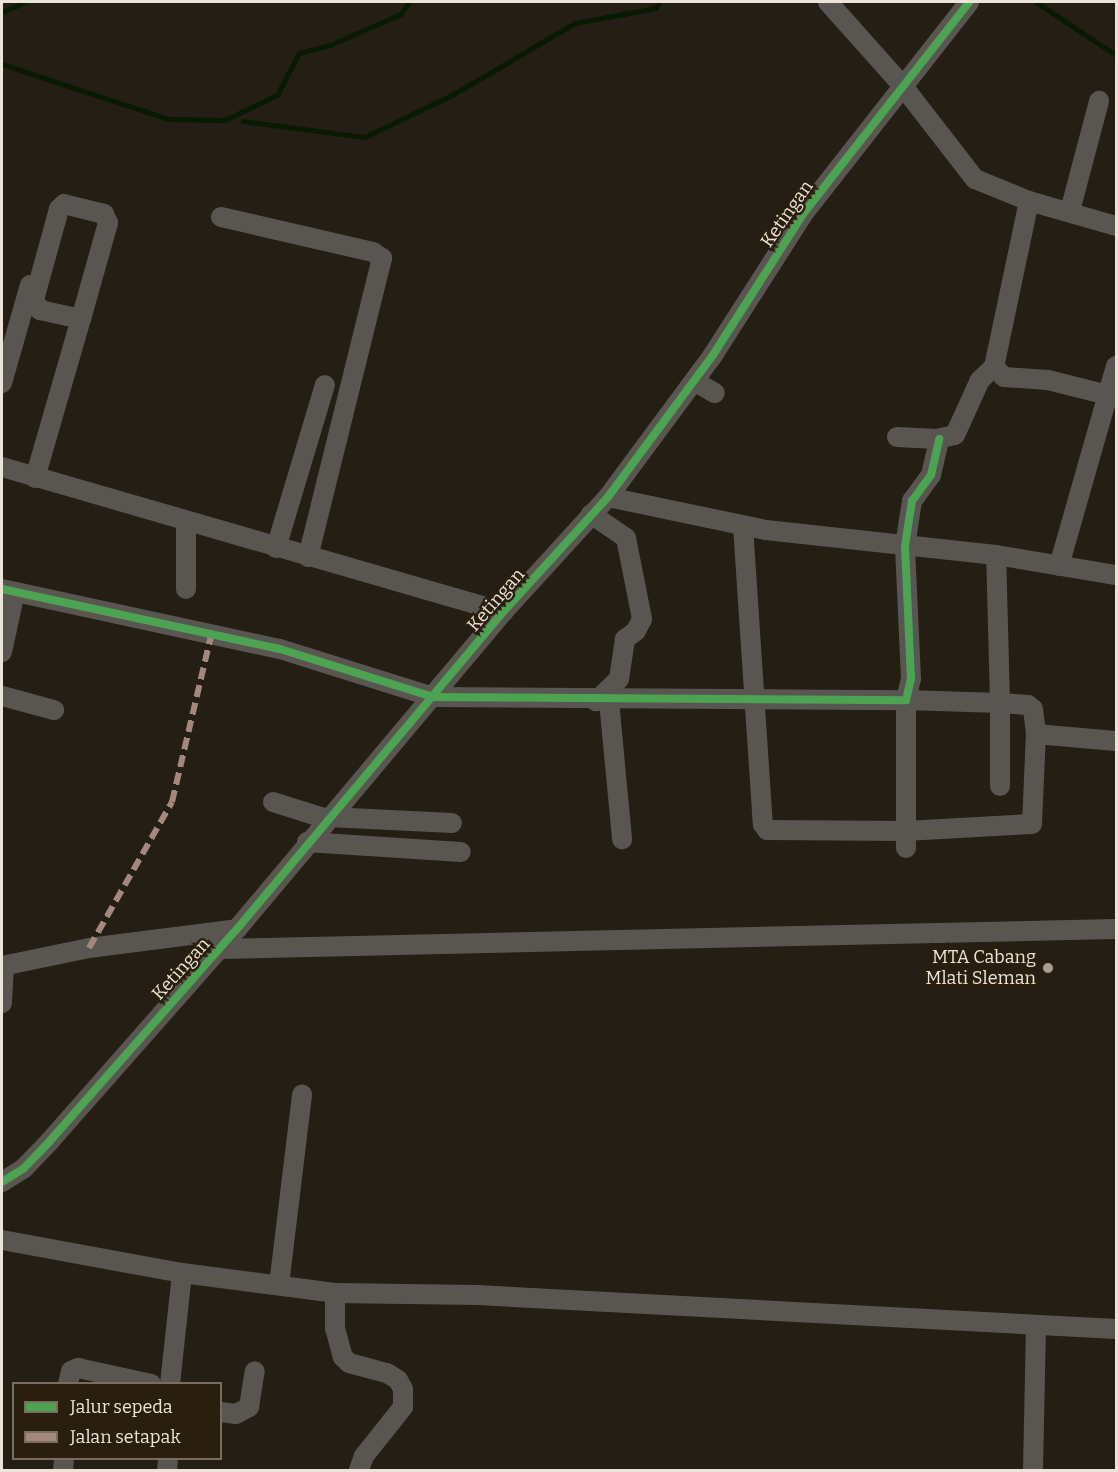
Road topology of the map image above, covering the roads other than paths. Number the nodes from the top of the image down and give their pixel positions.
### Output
1 (828, 2) edge
2 (969, 2) edge
3 (902, 85) junction
4 (1099, 101) dead end
5 (54, 201) dead end
6 (1029, 201) junction
7 (1070, 211) junction
8 (221, 217) dead end
9 (1116, 226) edge
10 (81, 319) junction
11 (1116, 366) edge
12 (994, 367) junction
13 (694, 381) junction
14 (2, 383) edge
15 (325, 385) dead end
16 (715, 393) dead end
17 (1114, 396) edge
18 (897, 437) dead end
19 (939, 439) junction
20 (2, 467) edge
21 (34, 478) junction
22 (608, 497) junction
23 (591, 514) junction
24 (186, 522) junction
25 (744, 526) junction
26 (905, 546) junction
27 (276, 548) junction
28 (996, 555) junction
29 (308, 557) junction
30 (1059, 566) junction
31 (1116, 575) edge
32 (186, 589) dead end
33 (8, 590) edge
34 (504, 612) junction
35 (2, 652) edge
36 (2, 696) edge
37 (433, 697) junction
38 (756, 699) junction
39 (603, 700) junction
40 (906, 700) junction
41 (1000, 703) junction
42 (54, 710) dead end
43 (1036, 734) junction
44 (1116, 741) edge
45 (1000, 786) dead end
46 (273, 802) dead end
47 (328, 818) junction
48 (452, 823) dead end
49 (622, 839) dead end
50 (906, 840) junction
51 (307, 842) junction
52 (461, 852) dead end
53 (237, 929) junction
54 (1116, 929) edge
55 (219, 949) junction
56 (3, 966) edge
57 (2, 1003) edge
58 (302, 1094) dead end
59 (2, 1182) edge
60 (2, 1240) edge
61 (182, 1273) junction
62 (279, 1285) junction
63 (335, 1293) junction
64 (1036, 1325) junction
65 (1116, 1329) edge
66 (255, 1371) dead end
67 (68, 1382) edge
68 (146, 1382) edge
69 (170, 1382) edge
70 (222, 1412) edge
71 (359, 1470) edge
72 (1033, 1470) edge

1 - 3 street
2 - 3 street, Ketingan
3 - 6 street
3 - 13 street, Ketingan
4 - 7 street
5 - 14 street
6 - 7 street
6 - 12 street
7 - 9 street
8 - 29 street
10 - 10 street
10 - 21 street
11 - 17 street
12 - 17 street
12 - 19 street
13 - 16 street
13 - 22 street, Ketingan
15 - 27 street
17 - 30 street
18 - 19 street
19 - 26 street
20 - 21 street
21 - 24 street
22 - 23 street, Ketingan
22 - 25 street
23 - 34 street, Ketingan
23 - 39 street
24 - 27 street
24 - 32 street
25 - 26 street
25 - 38 street
26 - 28 street
26 - 40 street
27 - 29 street
28 - 30 street
28 - 41 street
29 - 34 street
30 - 31 street
33 - 35 street
33 - 37 street
34 - 37 street, Ketingan
36 - 42 street
37 - 39 street
37 - 47 street, Ketingan
38 - 39 street
38 - 40 street
38 - 50 street
39 - 49 street
40 - 41 street
40 - 50 street
41 - 43 street
41 - 45 street
43 - 44 street
43 - 50 street
46 - 47 street
47 - 48 street
47 - 51 street, Ketingan
51 - 52 street
51 - 53 street, Ketingan
53 - 55 street, Ketingan
53 - 56 street
54 - 55 street
55 - 59 street, Ketingan
56 - 57 street
58 - 62 street
60 - 61 street
61 - 62 street
61 - 69 street
62 - 63 street
63 - 64 street
63 - 71 street
64 - 65 street
64 - 72 street
66 - 70 street
67 - 68 street

